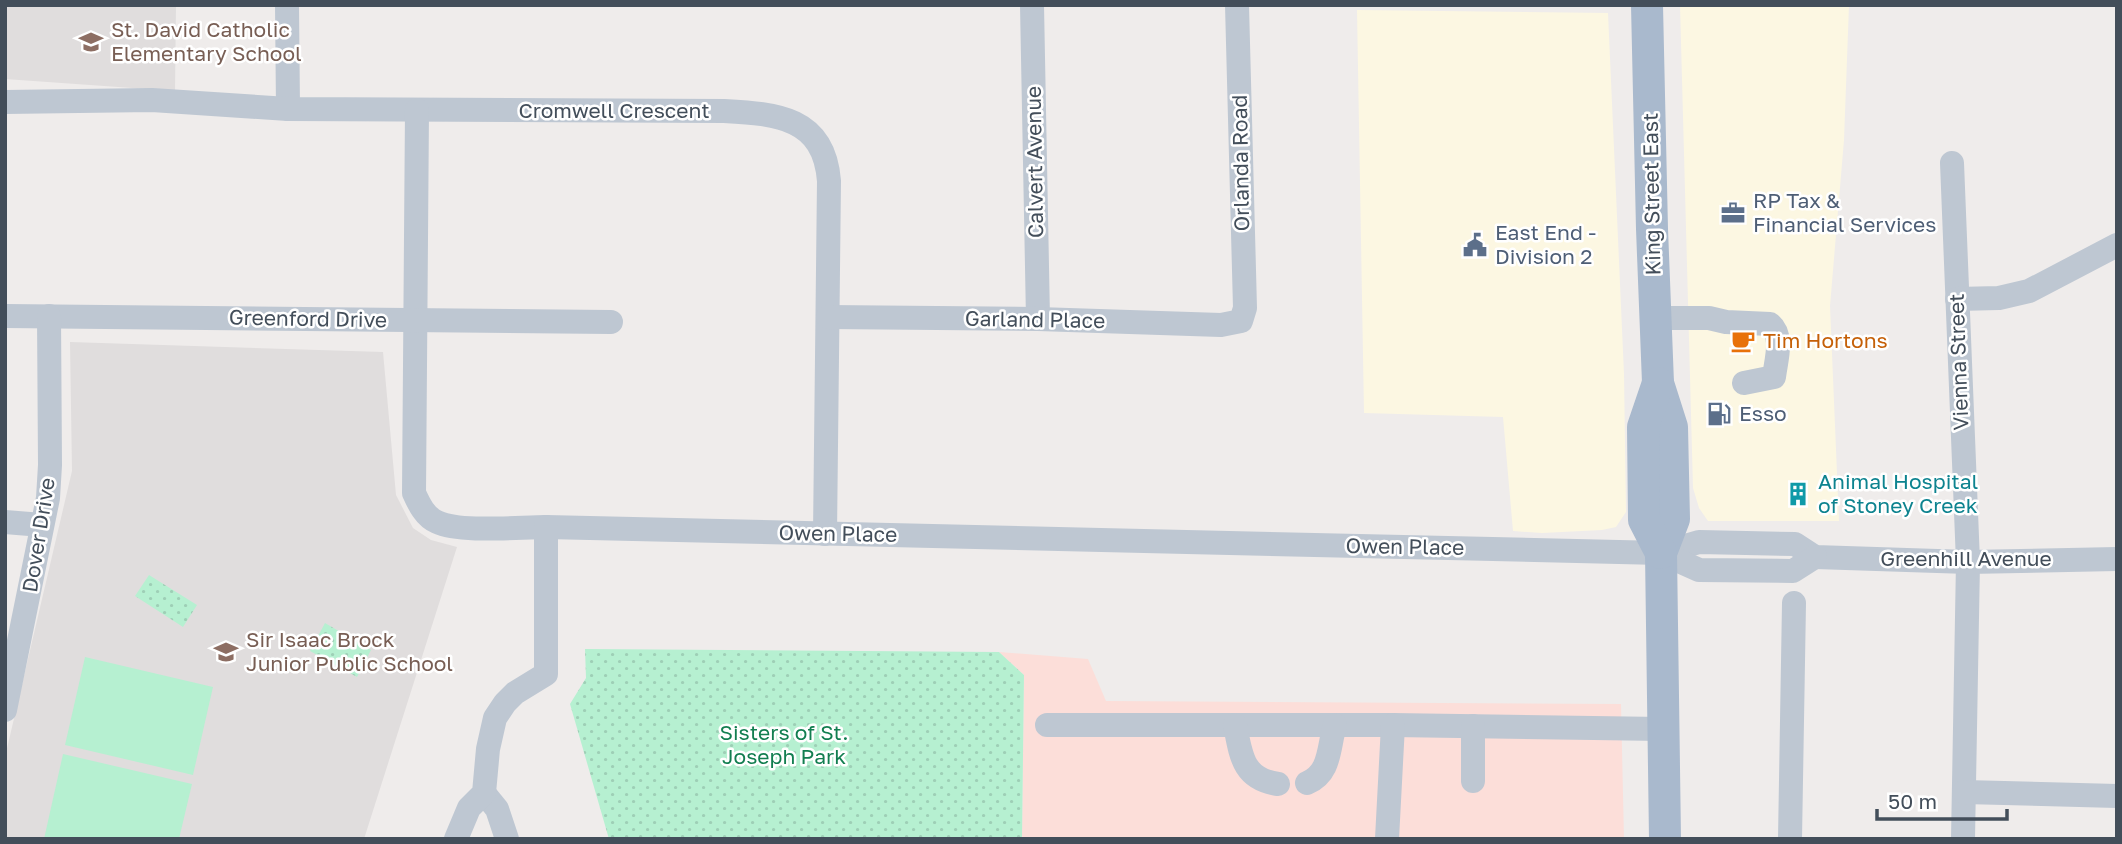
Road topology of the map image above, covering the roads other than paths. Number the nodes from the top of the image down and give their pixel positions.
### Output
1 (287, 5) edge
2 (1032, 5) edge
3 (1237, 5) edge
4 (1647, 5) edge
5 (5, 102) edge
6 (288, 109) junction
7 (417, 110) junction
8 (1952, 163) dead end
9 (2117, 245) edge
10 (1957, 299) junction
11 (5, 316) edge
12 (48, 316) junction
13 (828, 317) junction
14 (1655, 318) junction
15 (1038, 319) junction
16 (415, 320) junction
17 (1241, 321) joint
18 (611, 322) dead end
19 (1744, 383) dead end
20 (5, 522) edge
21 (42, 525) junction
22 (546, 527) junction
23 (825, 534) junction
24 (1661, 553) junction
25 (2117, 559) edge
26 (1968, 562) junction
27 (1794, 603) dead end
28 (5, 710) edge
29 (1047, 725) dead end
30 (1236, 725) junction
31 (1335, 725) junction
32 (1393, 725) junction
33 (1465, 726) junction
34 (1662, 729) junction
35 (1466, 779) dead end
36 (1307, 783) dead end
37 (1278, 784) dead end
38 (1964, 792) junction
39 (484, 793) junction
40 (2117, 796) edge
41 (456, 839) edge
42 (507, 839) edge
43 (1387, 839) edge
44 (1665, 839) edge
45 (1790, 839) edge
46 (1963, 839) edge

1 - 6 street
2 - 15 street, Calvert Avenue
3 - 17 street, Orlanda Road
4 - 14 main road, King Street East
5 - 6 street, Cromwell Crescent
6 - 7 street, Cromwell Crescent
7 - 13 street, Cromwell Crescent
7 - 16 street, Owen Place
8 - 10 street, Vienna Street
9 - 10 street
10 - 26 street, Vienna Street
11 - 12 street, Greenford Drive
12 - 16 street, Greenford Drive
12 - 21 street, Dover Drive
13 - 15 street, Garland Place
13 - 23 street, Cromwell Crescent
14 - 19 street
14 - 24 main road, King Street East
15 - 17 street, Garland Place
16 - 18 street, Greenford Drive
16 - 22 street, Owen Place
20 - 21 street
21 - 28 street, Dover Drive
22 - 23 street, Owen Place
22 - 39 street
23 - 24 street, Owen Place
24 - 26 street, Greenhill Avenue
24 - 34 main road, King Street East
25 - 26 street, Greenhill Avenue
26 - 38 street, Vienna Street
27 - 45 street
29 - 30 street
30 - 31 street
30 - 37 street
31 - 32 street
31 - 36 street
32 - 33 street
32 - 43 street
33 - 34 street
33 - 35 street
34 - 44 main road, King Street East
38 - 40 street
38 - 46 street, Vienna Street
39 - 41 street
39 - 42 street

